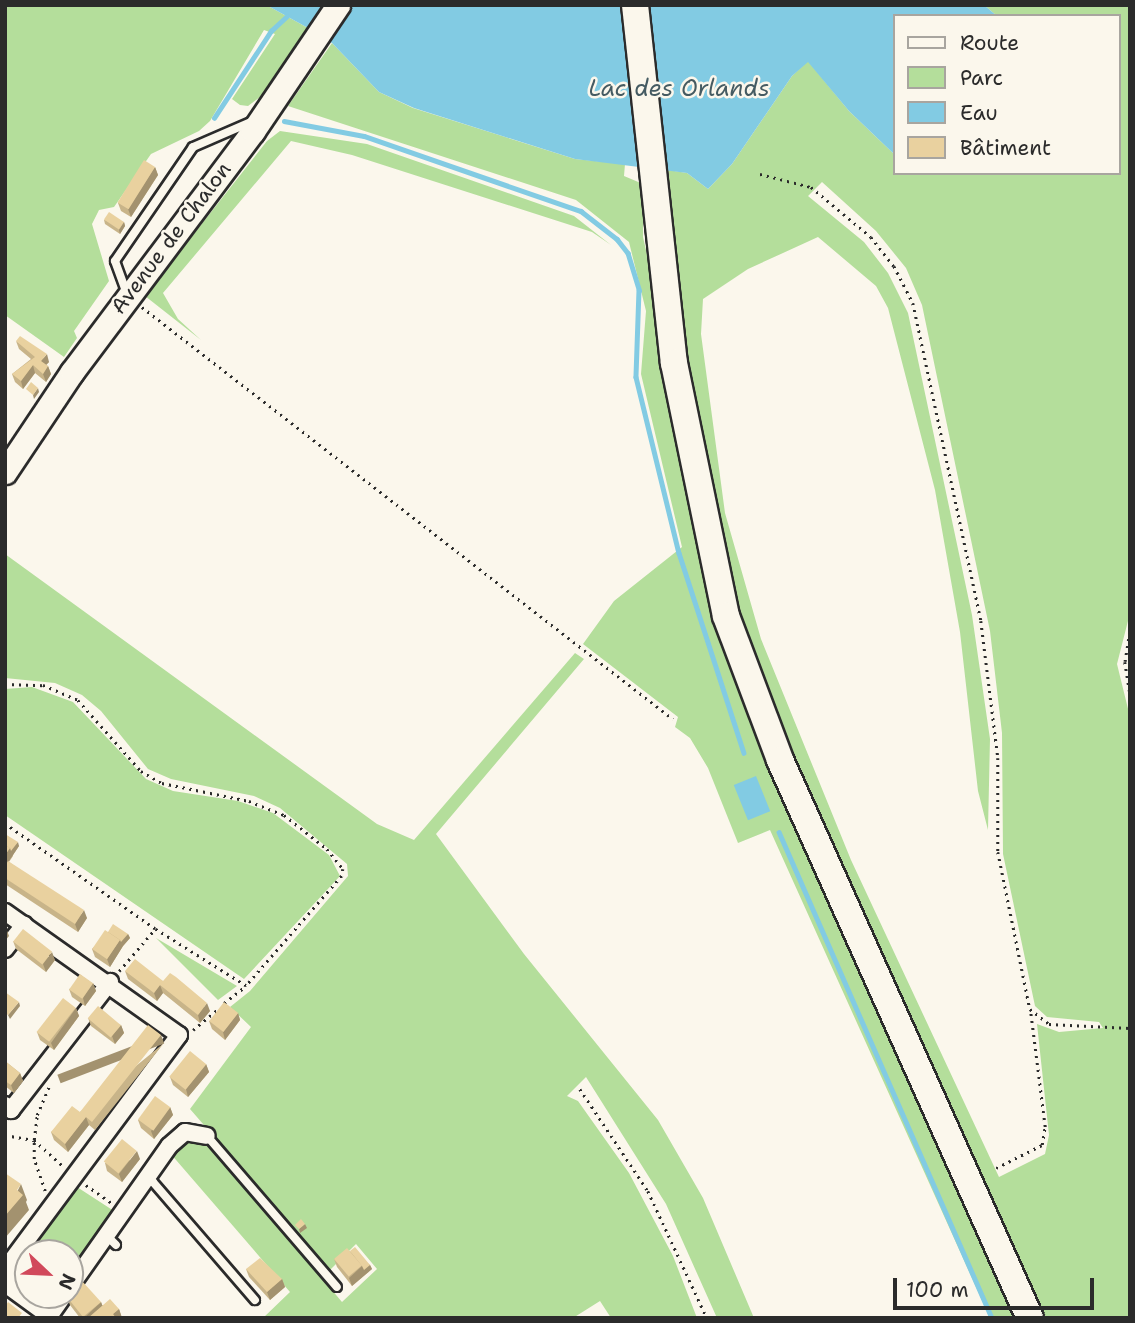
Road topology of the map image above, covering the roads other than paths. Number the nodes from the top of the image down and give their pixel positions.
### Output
1 (338, 5) edge
2 (635, 5) edge
3 (262, 117) junction
4 (127, 295) junction
5 (5, 472) edge
6 (5, 912) edge
7 (24, 925) junction
8 (5, 949) edge
9 (110, 982) junction
10 (5, 1105) edge
11 (207, 1136) joint
12 (145, 1180) junction
13 (84, 1271) edge
14 (6, 1287) edge
15 (337, 1287) dead end
16 (255, 1300) dead end
17 (50, 1317) edge
18 (1030, 1318) edge

1 - 3 main road, Avenue de Chalon
2 - 18 main road
3 - 4 main road, Avenue de Chalon
3 - 4 lane
4 - 5 main road, Avenue de Chalon
6 - 7 street
7 - 8 street
7 - 9 street
9 - 10 street
9 - 14 street
11 - 12 street
11 - 15 lane
12 - 13 street
12 - 16 lane
14 - 17 street

